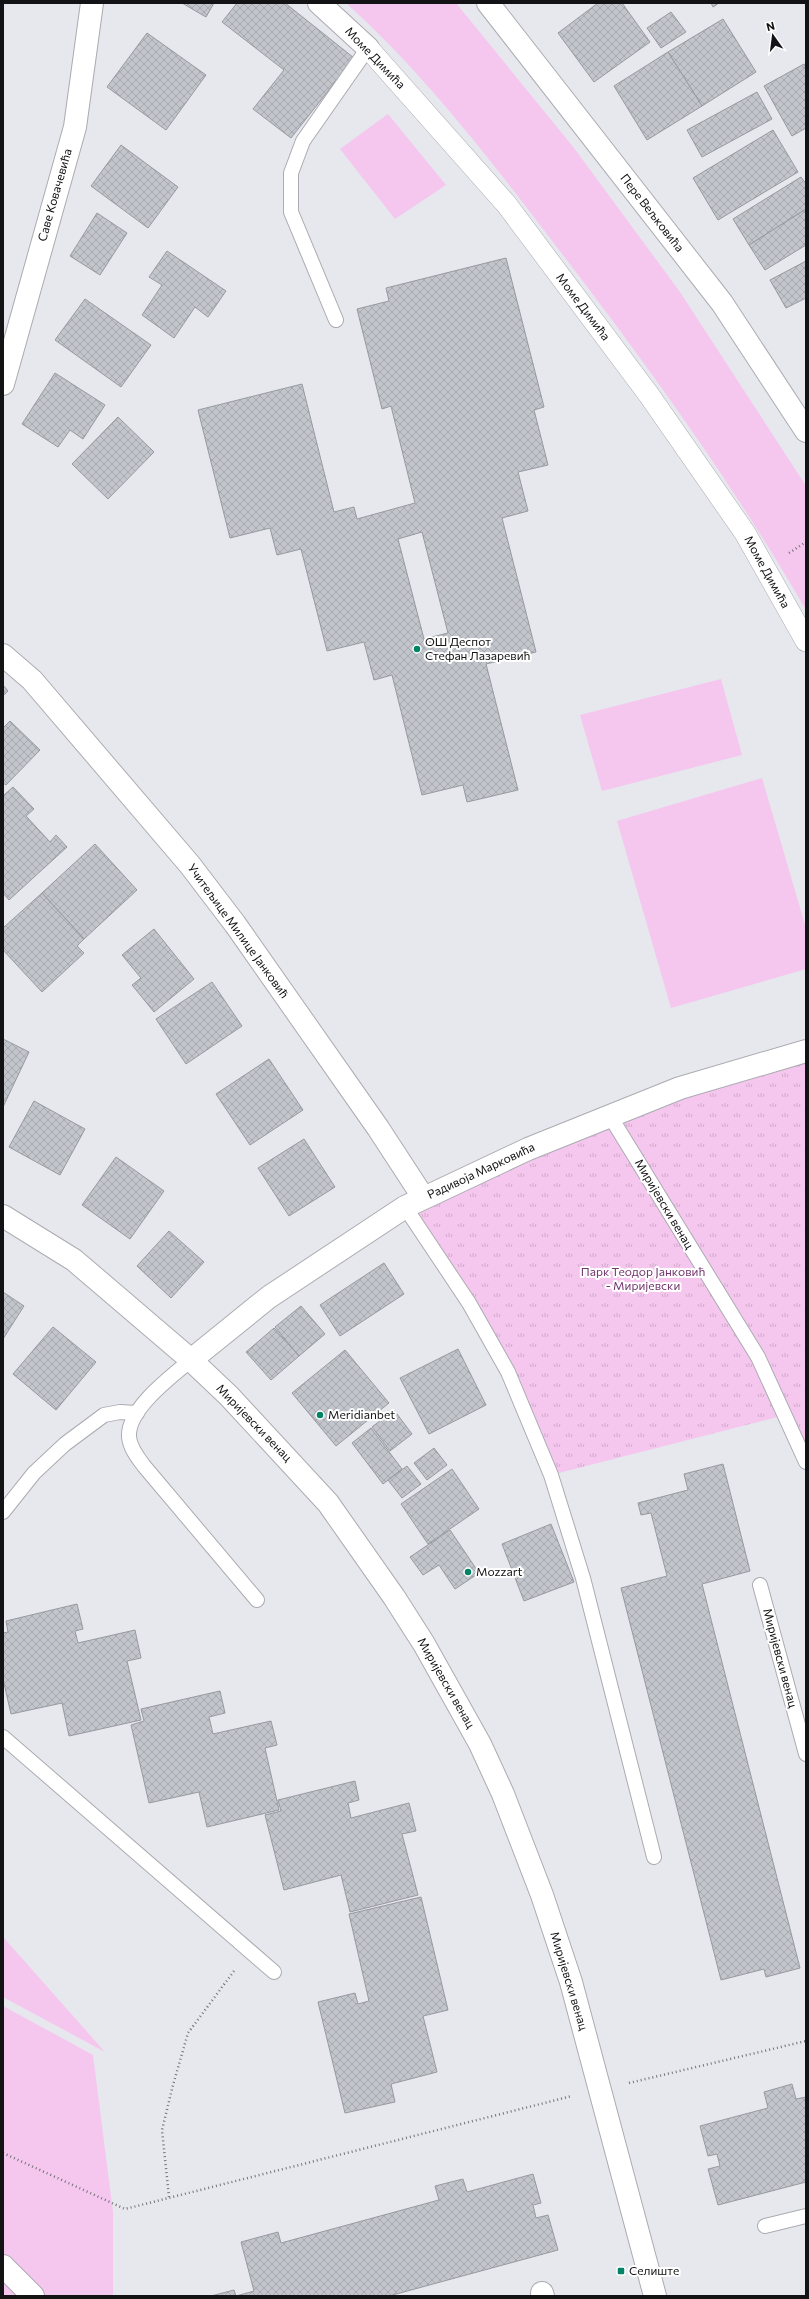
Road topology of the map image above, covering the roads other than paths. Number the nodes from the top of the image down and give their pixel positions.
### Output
1 (92, 3) edge
2 (319, 3) edge
3 (488, 3) edge
4 (368, 48) junction
5 (336, 320) dead end
6 (3, 384) edge
7 (806, 431) edge
8 (806, 641) edge
9 (3, 655) edge
10 (806, 1051) edge
11 (610, 1116) junction
12 (423, 1197) junction
13 (404, 1207) junction
14 (3, 1216) edge
15 (191, 1360) junction
16 (137, 1412) junction
17 (806, 1462) edge
18 (3, 1512) edge
19 (760, 1585) dead end
20 (257, 1600) dead end
21 (3, 1737) edge
22 (806, 1754) edge
23 (654, 1857) dead end
24 (274, 1972) dead end
25 (806, 2216) edge
26 (765, 2226) dead end
27 (3, 2266) edge
28 (33, 2296) edge
29 (655, 2296) edge

1 - 6 street, Саве Ковачевића
2 - 4 street, Моме Димића
3 - 7 street, Пере Вељковића
4 - 5 lane
4 - 8 street, Моме Димића
9 - 12 street, Учитељице Милице Јанковић
10 - 11 street, Радивоја Марковића
11 - 12 street, Радивоја Марковића
11 - 17 lane, Миријевски венац
12 - 13 street, Радивоја Марковића
13 - 15 street, Радивоја Марковића
13 - 23 lane
14 - 15 street, Миријевски венац
15 - 16 lane
15 - 29 street, Миријевски венац
16 - 18 lane
16 - 20 lane
19 - 22 lane, Миријевски венац
21 - 24 lane
25 - 26 lane
27 - 28 street

